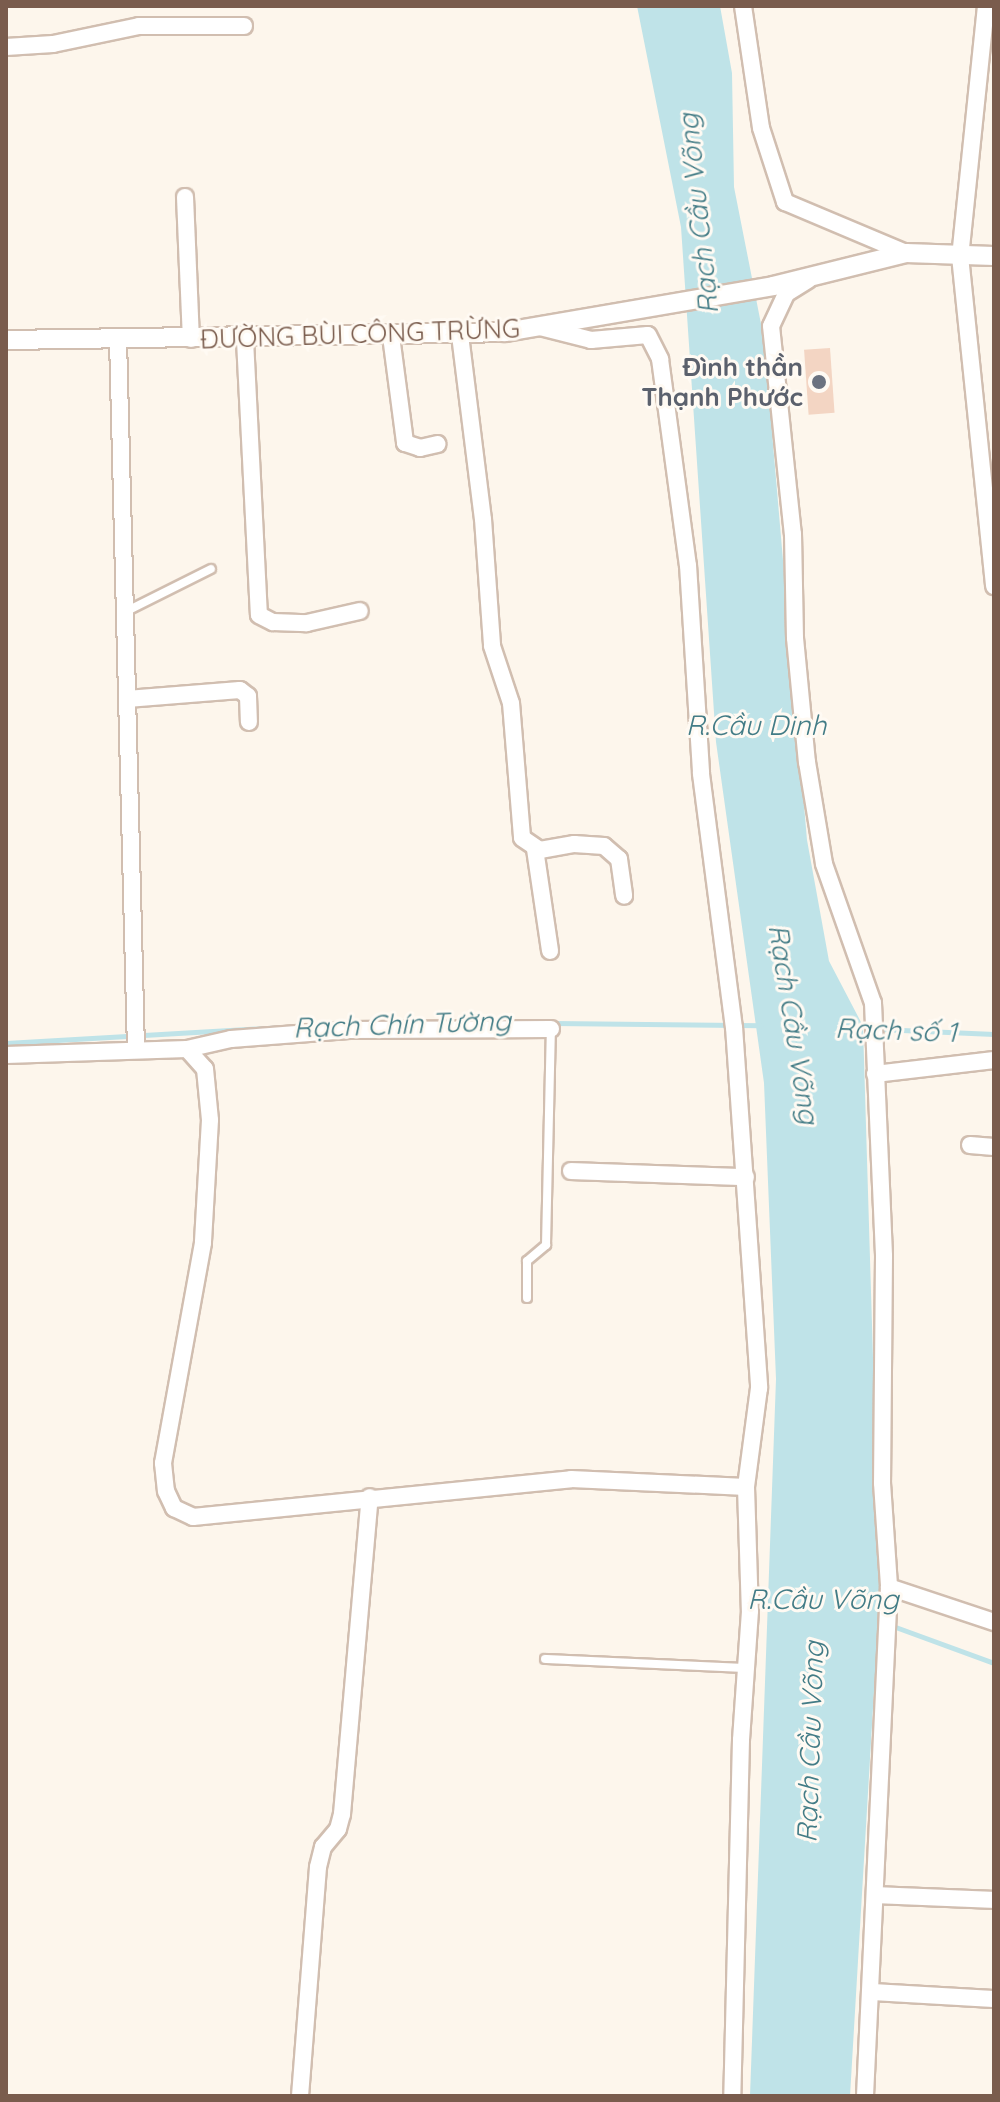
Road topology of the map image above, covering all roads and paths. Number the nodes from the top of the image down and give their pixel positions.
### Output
1 (743, 6) edge
2 (986, 6) edge
3 (244, 26) dead end
4 (6, 47) edge
5 (185, 197) dead end
6 (906, 253) junction
7 (960, 256) junction
8 (994, 256) edge
9 (816, 274) junction
10 (540, 327) junction
11 (460, 335) junction
12 (391, 336) junction
13 (118, 339) junction
14 (191, 339) junction
15 (6, 340) edge
16 (245, 340) junction
17 (438, 444) dead end
18 (211, 569) dead end
19 (994, 586) edge
20 (360, 611) dead end
21 (125, 613) junction
22 (127, 699) junction
23 (249, 722) dead end
24 (535, 849) junction
25 (624, 896) dead end
26 (550, 951) dead end
27 (551, 1029) joint
28 (136, 1049) junction
29 (187, 1049) junction
30 (6, 1055) edge
31 (994, 1060) edge
32 (875, 1074) junction
33 (970, 1145) dead end
34 (994, 1147) edge
35 (571, 1171) dead end
36 (746, 1177) junction
37 (527, 1298) dead end
38 (746, 1487) junction
39 (370, 1497) junction
40 (889, 1587) junction
41 (994, 1622) edge
42 (545, 1659) dead end
43 (746, 1668) junction
44 (876, 1895) junction
45 (994, 1900) edge
46 (872, 1992) junction
47 (994, 1999) edge
48 (300, 2096) edge
49 (732, 2096) edge
50 (865, 2096) edge

1 - 6 street
2 - 7 street
3 - 4 street
5 - 14 street
6 - 7 street, ĐƯỜNG BÙI CÔNG TRỪNG
6 - 9 street, ĐƯỜNG BÙI CÔNG TRỪNG
7 - 8 street, ĐƯỜNG BÙI CÔNG TRỪNG
7 - 19 street
9 - 10 street, ĐƯỜNG BÙI CÔNG TRỪNG
9 - 32 street
10 - 11 street, ĐƯỜNG BÙI CÔNG TRỪNG
10 - 36 street
11 - 12 street, ĐƯỜNG BÙI CÔNG TRỪNG
11 - 24 street
12 - 16 street, ĐƯỜNG BÙI CÔNG TRỪNG
12 - 17 street
13 - 14 street, ĐƯỜNG BÙI CÔNG TRỪNG
13 - 15 street, ĐƯỜNG BÙI CÔNG TRỪNG
13 - 21 street
14 - 16 street, ĐƯỜNG BÙI CÔNG TRỪNG
16 - 20 street
18 - 21 lane
21 - 22 street
22 - 23 street
22 - 28 street
24 - 25 street
24 - 26 street
27 - 29 street
27 - 37 lane
28 - 29 street
28 - 30 street
29 - 39 street
31 - 32 street
32 - 40 street
33 - 34 street
35 - 36 street
36 - 38 street
38 - 39 street
38 - 43 street
39 - 48 street
40 - 41 street
40 - 44 street
42 - 43 lane
43 - 49 street
44 - 45 street
44 - 46 street
46 - 47 street
46 - 50 street

